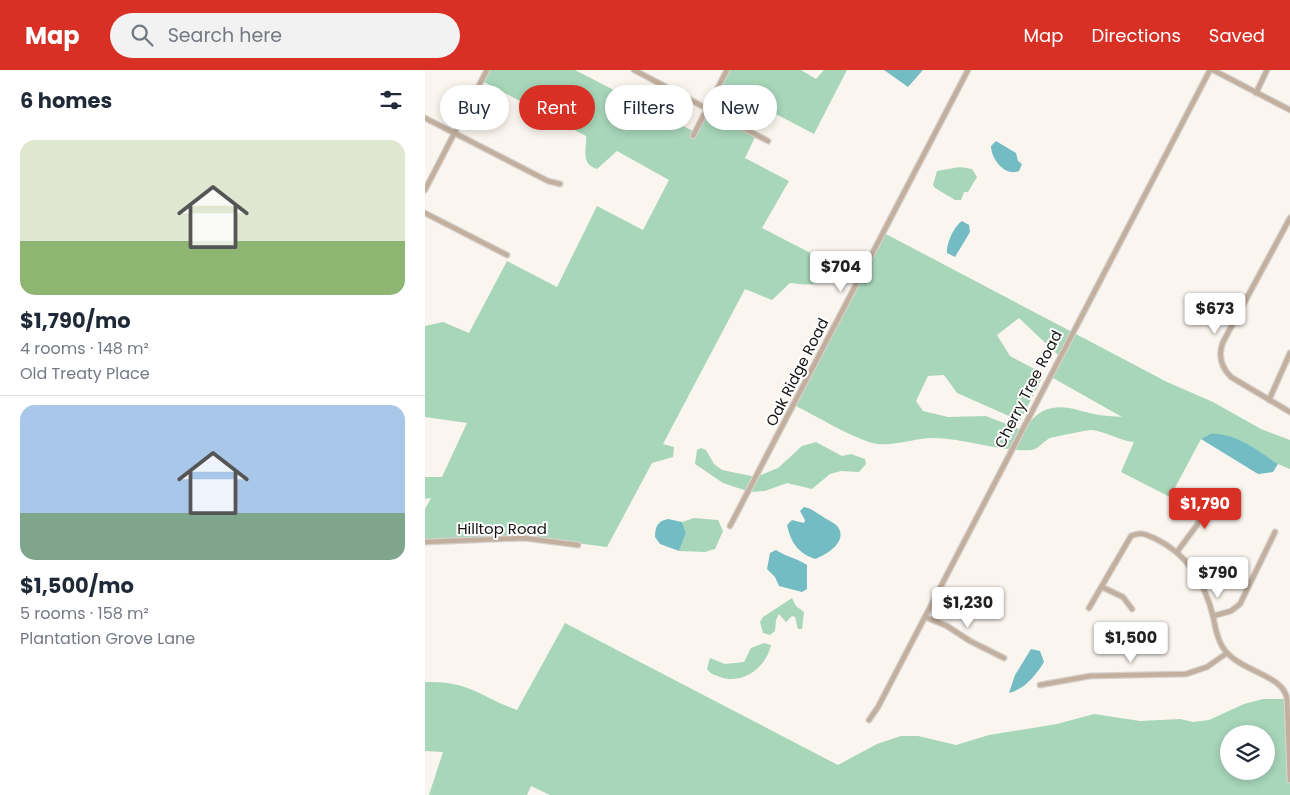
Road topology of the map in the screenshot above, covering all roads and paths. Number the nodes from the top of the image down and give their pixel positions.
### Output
1 (487, 70) edge
2 (634, 70) edge
3 (727, 70) edge
4 (968, 70) edge
5 (1211, 70) edge
6 (1267, 70) edge
7 (719, 85) edge
8 (1256, 92) junction
9 (703, 106) edge
10 (1290, 110) edge
11 (703, 116) edge
12 (425, 118) edge
13 (748, 130) edge
14 (455, 133) junction
15 (693, 136) dead end
16 (768, 141) dead end
17 (560, 184) dead end
18 (425, 190) edge
19 (425, 213) edge
20 (1290, 218) edge
21 (1284, 230) junction
22 (1290, 233) edge
23 (507, 256) dead end
24 (1290, 353) edge
25 (1269, 400) junction
26 (1290, 412) edge
27 (1212, 494) dead end
28 (730, 526) dead end
29 (1275, 532) dead end
30 (425, 542) edge
31 (578, 545) dead end
32 (1177, 552) junction
33 (1102, 587) junction
34 (1089, 608) dead end
35 (1132, 609) dead end
36 (1213, 616) junction
37 (925, 617) junction
38 (1227, 653) junction
39 (1004, 658) dead end
40 (1040, 685) dead end
41 (869, 720) dead end
42 (1290, 780) edge

1 - 14 street
2 - 9 street
3 - 7 street
4 - 28 street, Oak Ridge Road
5 - 8 street
5 - 37 street, Cherry Tree Road
6 - 8 street
8 - 10 street
11 - 15 street
12 - 14 street
13 - 16 street
14 - 17 street
14 - 18 street
19 - 23 street
20 - 21 street
21 - 22 street
21 - 25 street
24 - 25 street
25 - 26 street
27 - 32 street
29 - 36 street
30 - 31 street, Hilltop Road
32 - 33 street
32 - 36 street
33 - 34 street
33 - 35 street
36 - 38 street
37 - 39 street
37 - 41 street, Cherry Tree Road
38 - 40 street
38 - 42 street

